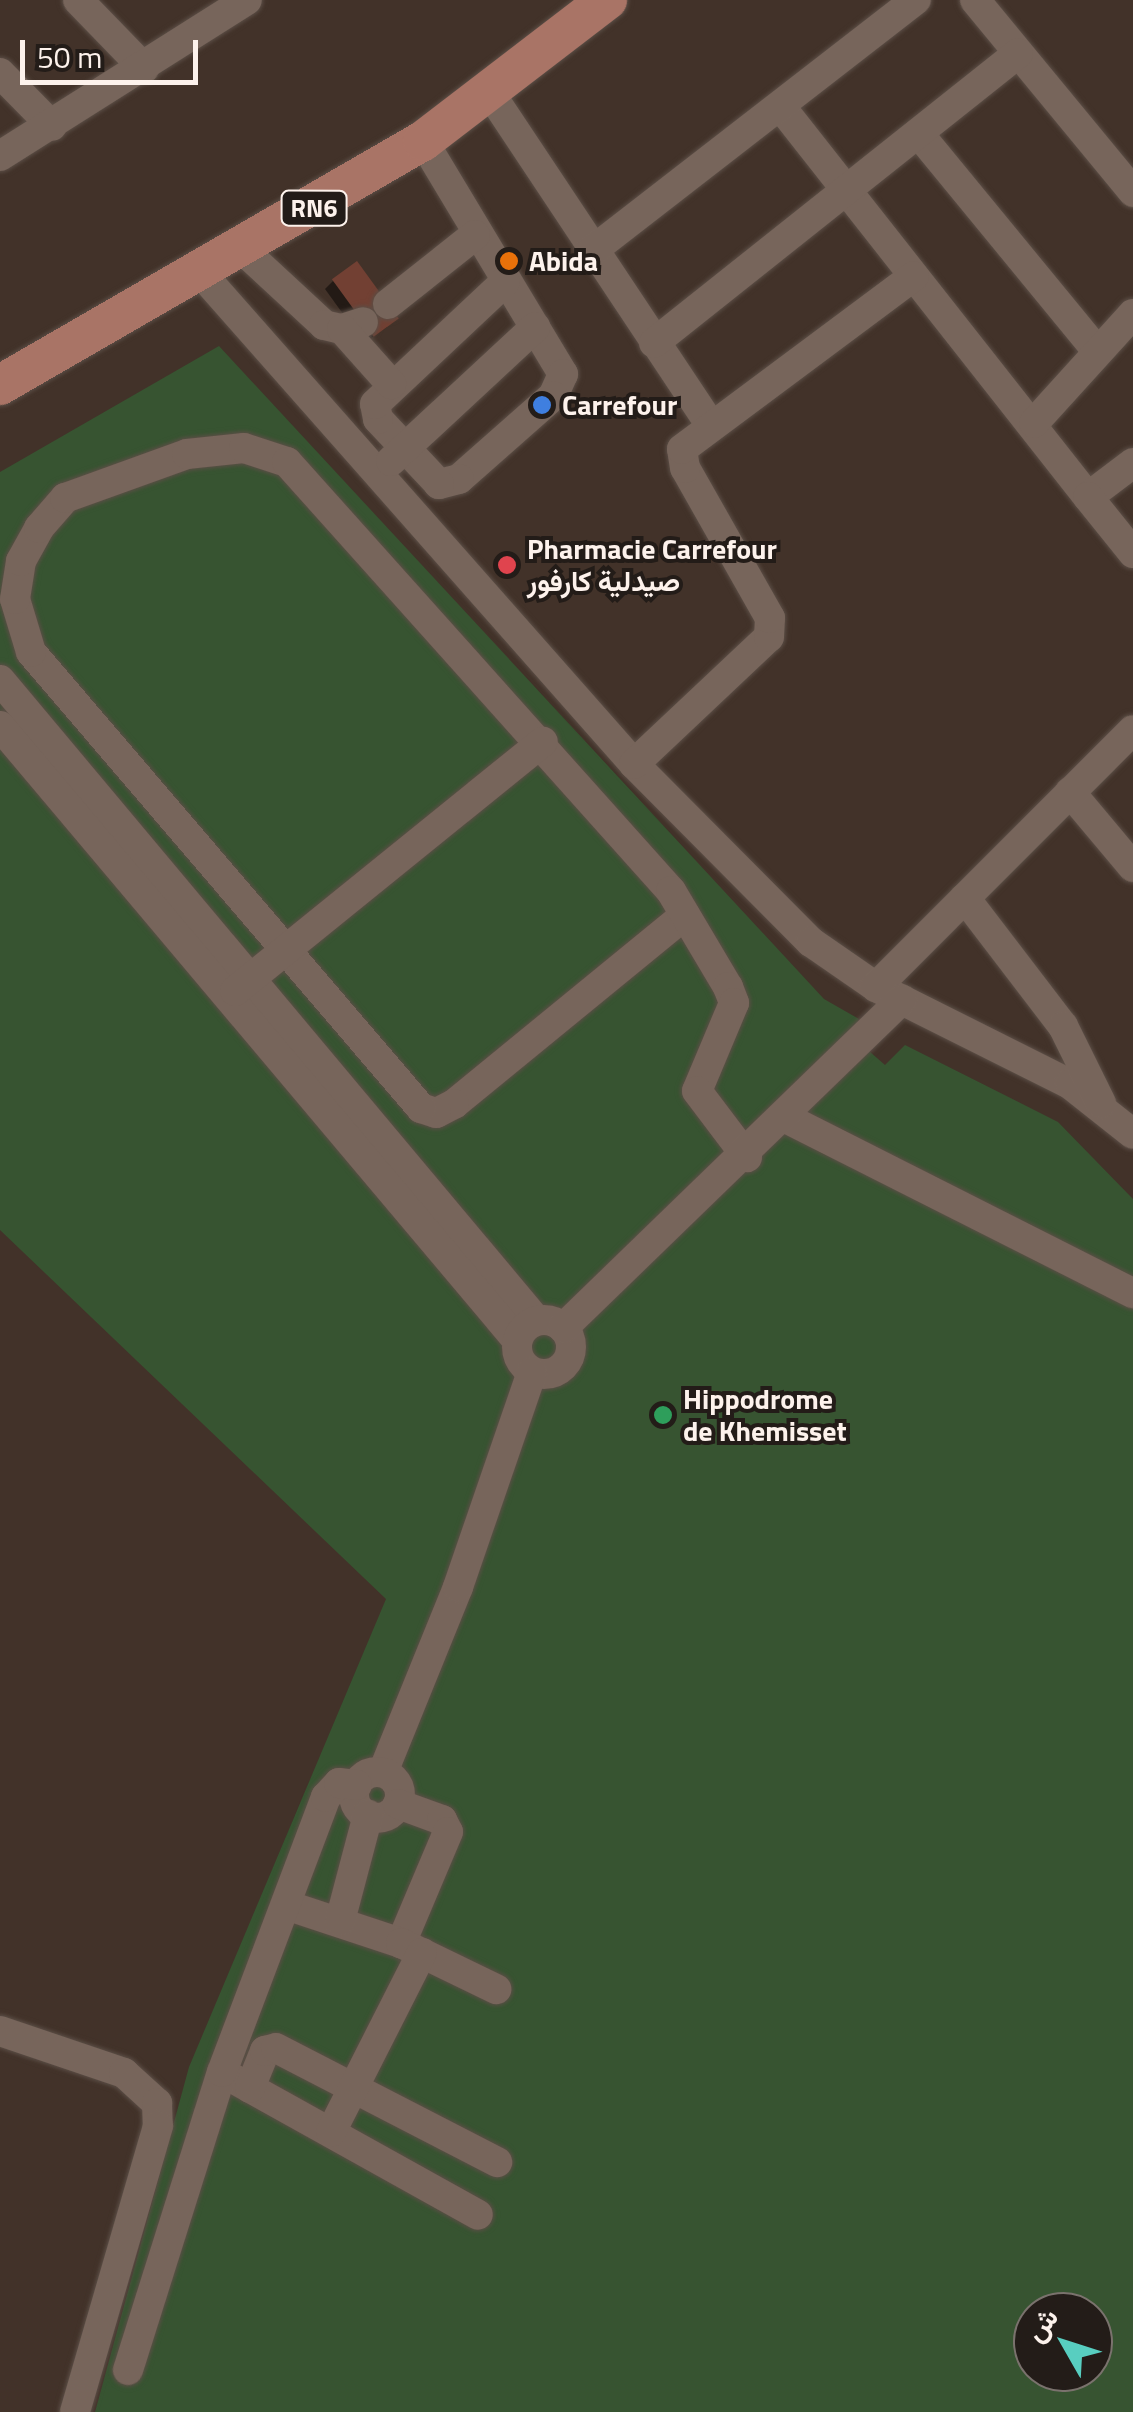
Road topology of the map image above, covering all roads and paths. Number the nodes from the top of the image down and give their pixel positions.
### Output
1 (78, 0) edge
2 (247, 0) edge
3 (607, 0) edge
4 (916, 0) edge
5 (975, 0) edge
6 (1018, 52) junction
7 (144, 68) junction
8 (0, 73) edge
9 (490, 93) junction
10 (782, 107) junction
11 (52, 126) junction
12 (919, 134) junction
13 (423, 141) junction
14 (0, 156) edge
15 (850, 191) junction
16 (1133, 192) edge
17 (475, 235) junction
18 (242, 249) junction
19 (592, 251) junction
20 (200, 272) junction
21 (914, 276) junction
22 (505, 282) junction
23 (388, 304) dead end
24 (1133, 314) edge
25 (535, 327) junction
26 (654, 343) junction
27 (1098, 352) junction
28 (390, 384) junction
29 (0, 386) edge
30 (1034, 422) junction
31 (710, 424) junction
32 (404, 448) junction
33 (1133, 463) edge
34 (377, 473) junction
35 (1088, 497) junction
36 (1133, 553) edge
37 (0, 680) edge
38 (0, 726) edge
39 (1133, 730) edge
40 (543, 742) junction
41 (634, 764) junction
42 (1070, 792) junction
43 (1133, 866) edge
44 (965, 898) junction
45 (686, 916) junction
46 (286, 952) junction
47 (239, 988) junction
48 (889, 993) junction
49 (1102, 1105) junction
50 (786, 1118) junction
51 (1133, 1134) edge
52 (747, 1157) junction
53 (1133, 1293) edge
54 (539, 1329) junction
55 (532, 1372) junction
56 (370, 1779) junction
57 (398, 1804) junction
58 (368, 1816) junction
59 (286, 1905) junction
60 (340, 1921) junction
61 (411, 1948) junction
62 (496, 1989) dead end
63 (0, 2031) edge
64 (305, 2059) junction
65 (222, 2072) junction
66 (354, 2086) junction
67 (250, 2088) junction
68 (287, 2108) junction
69 (419, 2120) junction
70 (330, 2132) junction
71 (458, 2141) junction
72 (497, 2162) dead end
73 (397, 2169) junction
74 (436, 2190) junction
75 (478, 2215) dead end
76 (128, 2370) dead end
77 (75, 2412) edge

1 - 7 street
2 - 7 street
3 - 9 main road, RN6
4 - 10 street
5 - 6 street
6 - 12 street
6 - 16 street
7 - 11 street
8 - 11 street
9 - 13 main road, RN6
9 - 19 street
10 - 15 street
10 - 19 street
11 - 14 street
12 - 15 street
12 - 27 street
13 - 17 street
13 - 18 main road, RN6
15 - 21 street
15 - 26 street
17 - 22 street
17 - 23 street
18 - 20 main road, RN6
18 - 28 street
19 - 26 street
20 - 29 main road, RN6
20 - 34 street
21 - 30 street
21 - 31 street
22 - 25 street
22 - 28 street
24 - 27 street
25 - 32 street
25 - 32 street
26 - 31 street
27 - 30 street
28 - 32 street
30 - 35 street
31 - 41 street
32 - 34 street
33 - 35 street
34 - 41 street
35 - 36 street
37 - 47 street
38 - 47 street
39 - 42 street
40 - 45 street
40 - 46 street
40 - 46 street
41 - 48 street
42 - 43 street
42 - 44 street
44 - 48 street
44 - 49 street
45 - 46 street
45 - 52 street
46 - 47 street
47 - 54 street
48 - 49 street
48 - 50 street
49 - 51 street
50 - 52 street
50 - 53 street
52 - 54 street
54 - 55 street
54 - 55 street
55 - 56 street
56 - 57 street
56 - 58 street
56 - 59 street
57 - 58 street
57 - 61 street
58 - 60 street
59 - 60 street
59 - 65 street
60 - 61 street
61 - 62 street
61 - 66 street
63 - 77 street
64 - 66 street
64 - 67 street
64 - 68 street
65 - 67 street
65 - 76 street
66 - 69 street
66 - 70 street
67 - 68 street
68 - 70 street
69 - 71 street
69 - 73 street
70 - 73 street
71 - 72 street
71 - 74 street
73 - 74 street
74 - 75 street

